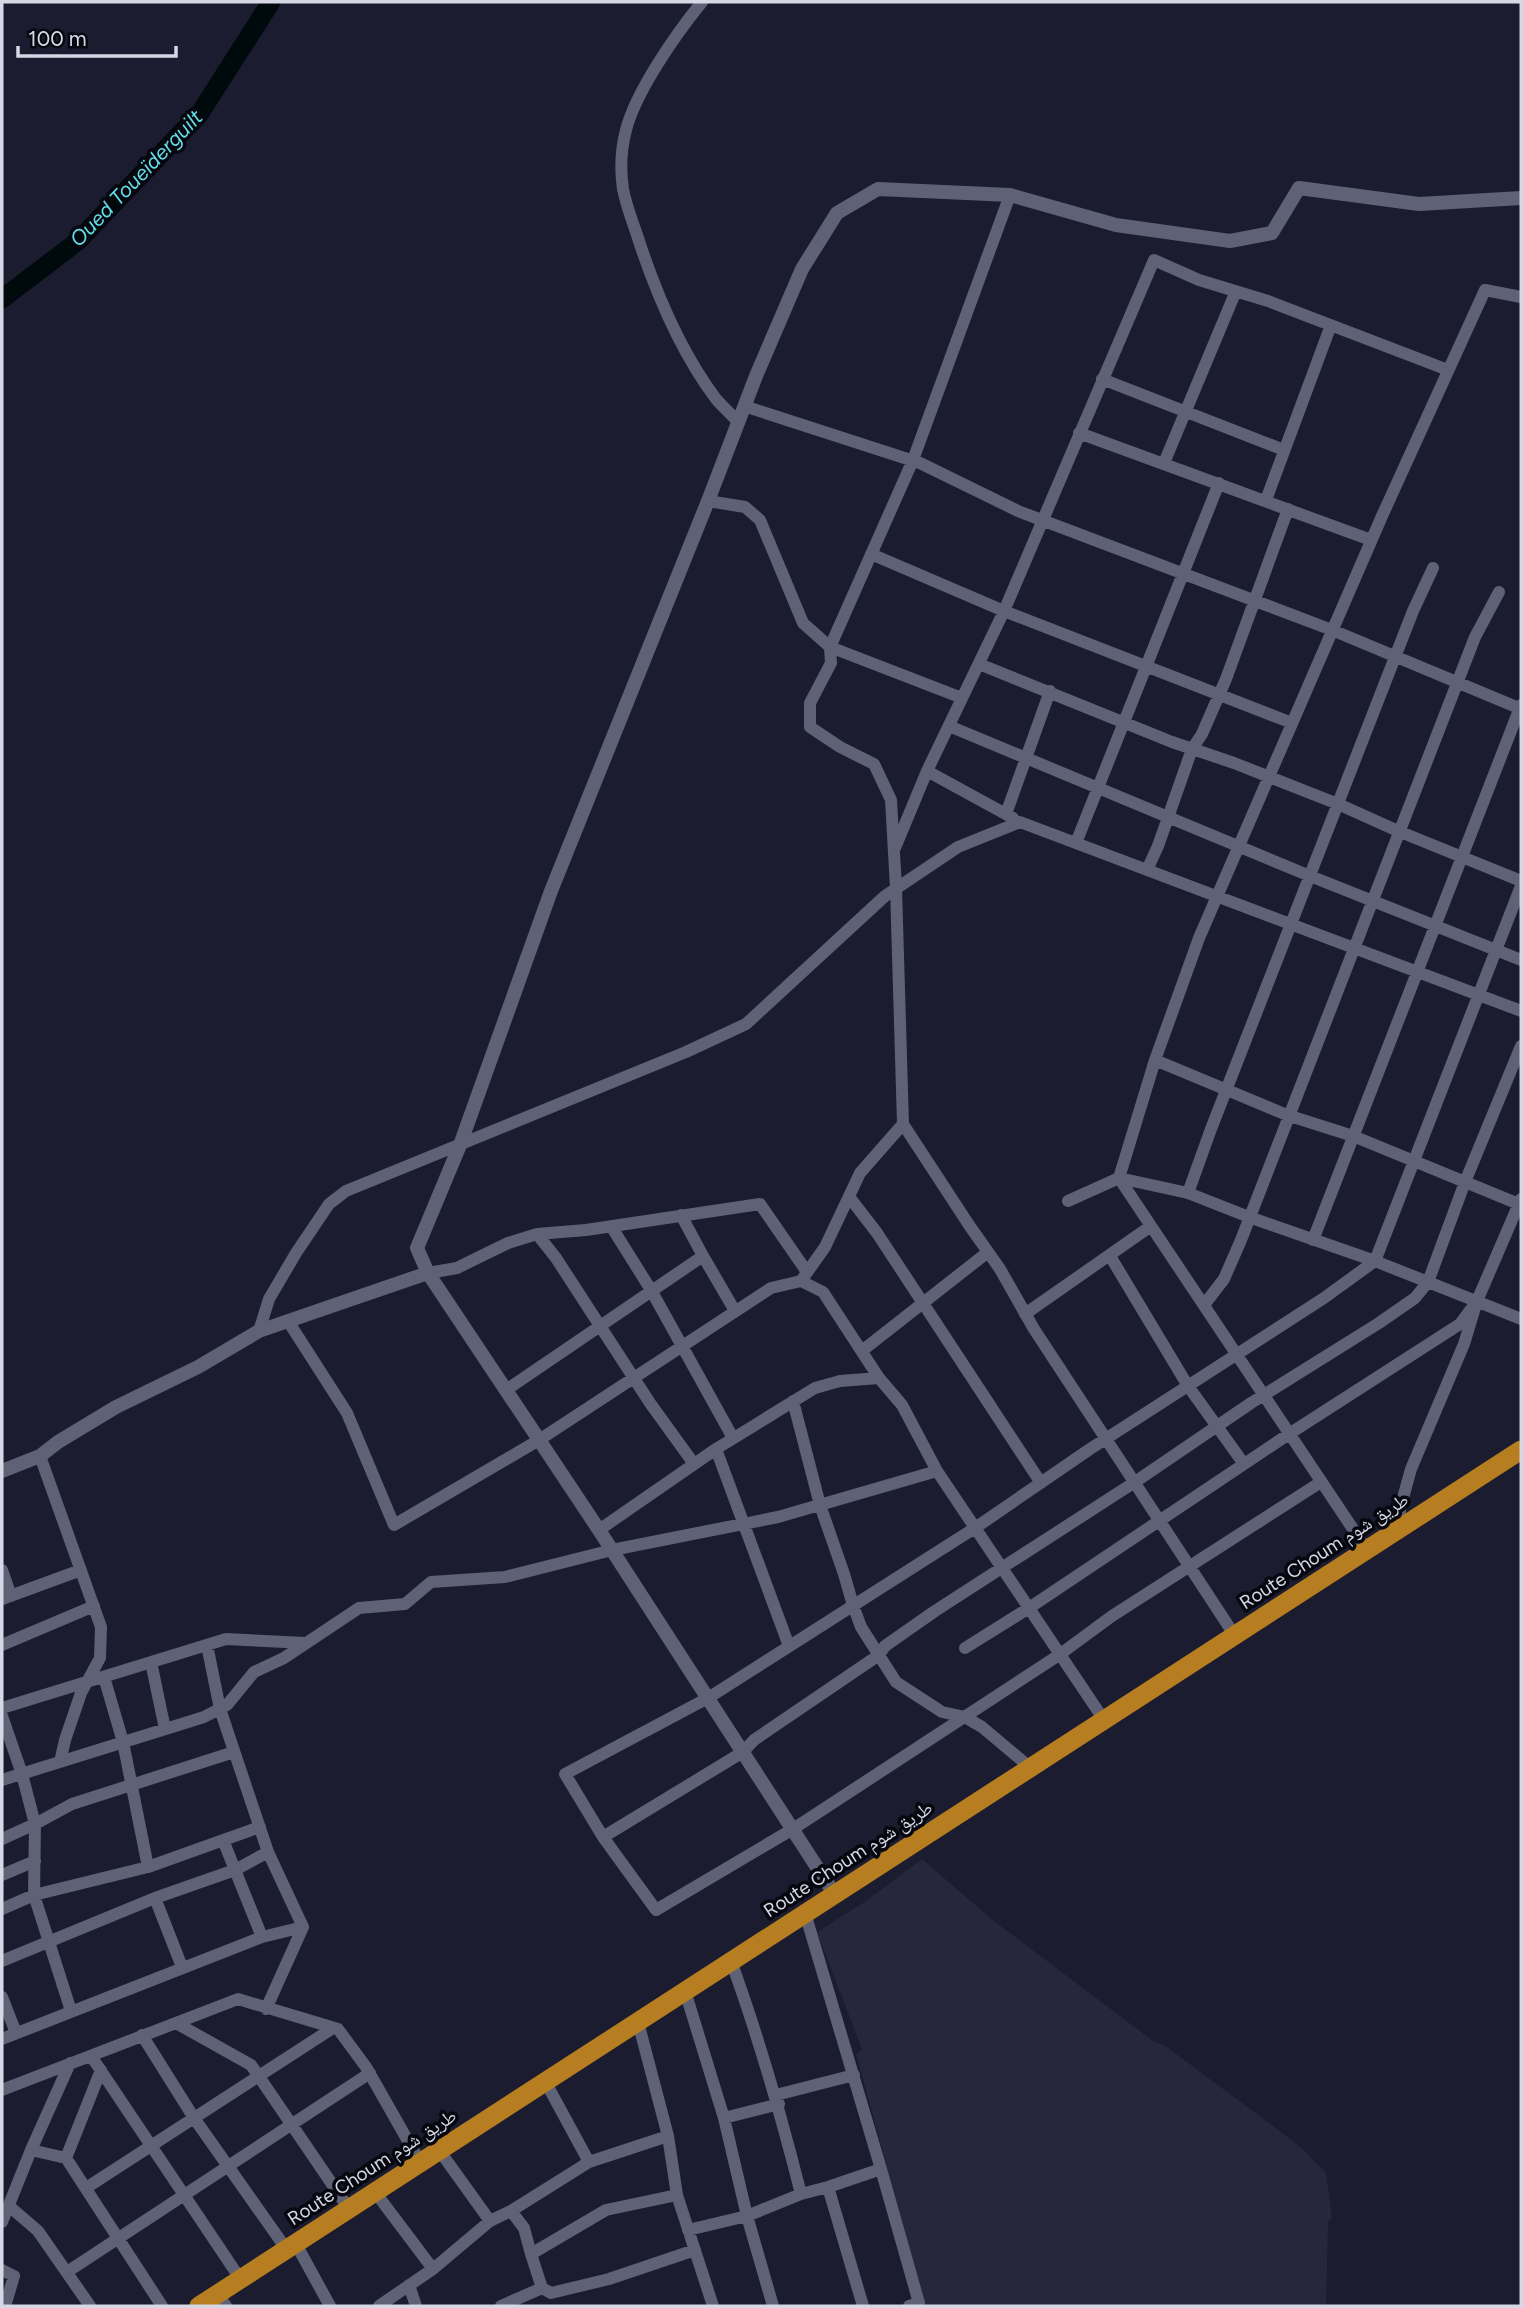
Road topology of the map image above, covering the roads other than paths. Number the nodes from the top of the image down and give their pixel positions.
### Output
1 (702, 2) edge
2 (1010, 195) junction
3 (1521, 198) edge
4 (1236, 291) junction
5 (1521, 297) edge
6 (1331, 325) junction
7 (1448, 370) junction
8 (1102, 379) junction
9 (744, 405) junction
10 (1185, 411) junction
11 (738, 422) junction
12 (1079, 433) junction
13 (1284, 450) junction
14 (913, 460) junction
15 (1164, 463) junction
16 (1219, 482) junction
17 (1266, 500) junction
18 (708, 501) junction
19 (1288, 509) junction
20 (1043, 520) junction
21 (1371, 540) junction
22 (871, 554) junction
23 (1433, 568) dead end
24 (1183, 573) junction
25 (1499, 592) dead end
26 (1254, 600) junction
27 (1004, 611) junction
28 (1332, 630) junction
29 (830, 647) junction
30 (1396, 655) junction
31 (979, 664) junction
32 (1146, 666) junction
33 (1458, 681) junction
34 (1050, 691) junction
35 (1219, 694) junction
36 (962, 698) junction
37 (1521, 708) edge
38 (1125, 722) junction
39 (1292, 723) junction
40 (949, 726) junction
41 (1192, 748) junction
42 (1026, 758) junction
43 (927, 771) junction
44 (1269, 776) junction
45 (1099, 788) junction
46 (1338, 804) junction
47 (1006, 814) junction
48 (1167, 816) junction
49 (1020, 822) junction
50 (1398, 831) junction
51 (1076, 843) junction
52 (1239, 846) junction
53 (894, 849) junction
54 (1462, 858) junction
55 (1147, 870) junction
56 (1310, 876) junction
57 (1521, 881) edge
58 (1521, 886) edge
59 (897, 888) junction
60 (1217, 896) junction
61 (1372, 901) junction
62 (1292, 925) junction
63 (1436, 926) junction
64 (1354, 948) junction
65 (1497, 950) junction
66 (1521, 960) edge
67 (1418, 972) junction
68 (1480, 996) junction
69 (1521, 1011) edge
70 (1521, 1046) edge
71 (1155, 1060) junction
72 (1226, 1090) junction
73 (1287, 1115) junction
74 (903, 1124) junction
75 (1353, 1136) junction
76 (460, 1145) junction
77 (1414, 1161) junction
78 (1119, 1178) junction
79 (1465, 1182) junction
80 (1188, 1194) junction
81 (850, 1198) junction
82 (1068, 1200) dead end
83 (1521, 1203) edge
84 (681, 1215) junction
85 (1249, 1217) junction
86 (611, 1226) junction
87 (1152, 1226) junction
88 (537, 1234) junction
89 (1313, 1240) junction
90 (988, 1252) junction
91 (703, 1256) junction
92 (1110, 1256) junction
93 (1375, 1261) junction
94 (428, 1273) junction
95 (804, 1276) junction
96 (1428, 1282) junction
97 (651, 1290) junction
98 (1477, 1301) junction
99 (924, 1304) junction
100 (1204, 1305) junction
101 (735, 1311) junction
102 (1025, 1314) junction
103 (1521, 1319) edge
104 (288, 1321) junction
105 (599, 1326) junction
106 (259, 1331) junction
107 (681, 1347) junction
108 (863, 1350) junction
109 (1237, 1354) junction
110 (879, 1378) junction
111 (634, 1379) junction
112 (1188, 1386) junction
113 (506, 1391) junction
114 (1265, 1396) junction
115 (793, 1401) junction
116 (1218, 1426) junction
117 (1289, 1434) junction
118 (733, 1438) junction
119 (1106, 1439) junction
120 (539, 1440) junction
121 (716, 1450) junction
122 (1521, 1450) edge
123 (40, 1456) junction
124 (694, 1464) junction
125 (1244, 1464) junction
126 (2, 1471) edge
127 (937, 1471) junction
128 (1135, 1482) junction
129 (1321, 1482) junction
130 (1041, 1483) junction
131 (820, 1505) junction
132 (1160, 1519) junction
133 (744, 1524) junction
134 (975, 1528) junction
135 (1399, 1529) junction
136 (598, 1530) junction
137 (612, 1550) junction
138 (1367, 1550) junction
139 (1190, 1567) junction
140 (1002, 1568) junction
141 (2, 1570) edge
142 (81, 1570) junction
143 (6, 1598) edge
144 (853, 1605) junction
145 (94, 1606) junction
146 (1029, 1608) junction
147 (1235, 1636) junction
148 (307, 1643) junction
149 (207, 1644) junction
150 (2, 1645) edge
151 (789, 1646) junction
152 (965, 1647) dead end
153 (1059, 1655) junction
154 (879, 1656) junction
155 (151, 1662) junction
156 (104, 1677) junction
157 (87, 1682) junction
158 (708, 1698) junction
159 (2, 1708) edge
160 (220, 1709) junction
161 (2, 1716) edge
162 (965, 1717) junction
163 (1104, 1720) junction
164 (165, 1729) junction
165 (123, 1742) junction
166 (234, 1752) junction
167 (743, 1752) junction
168 (60, 1762) junction
169 (1032, 1769) junction
170 (22, 1774) junction
171 (2, 1780) edge
172 (131, 1784) junction
173 (35, 1824) junction
174 (260, 1827) junction
175 (793, 1829) junction
176 (603, 1837) junction
177 (2, 1839) edge
178 (223, 1840) junction
179 (268, 1852) junction
180 (35, 1861) junction
181 (148, 1867) junction
182 (235, 1870) junction
183 (2, 1875) edge
184 (34, 1895) junction
185 (835, 1895) junction
186 (155, 1898) junction
187 (2, 1909) edge
188 (805, 1913) junction
189 (303, 1927) junction
190 (262, 1937) junction
191 (49, 1943) junction
192 (2, 1961) edge
193 (731, 1961) junction
194 (182, 1967) junction
195 (685, 1991) junction
196 (2, 1997) edge
197 (266, 2009) junction
198 (71, 2011) junction
199 (638, 2022) junction
200 (176, 2023) junction
201 (332, 2028) junction
202 (16, 2033) junction
203 (142, 2035) junction
204 (2, 2039) edge
205 (91, 2056) junction
206 (70, 2063) junction
207 (101, 2070) junction
208 (370, 2073) junction
209 (854, 2075) junction
210 (259, 2076) junction
211 (545, 2081) junction
212 (2, 2090) edge
213 (777, 2099) junction
214 (194, 2118) junction
215 (724, 2118) junction
216 (291, 2125) junction
217 (668, 2136) junction
218 (151, 2146) junction
219 (31, 2150) junction
220 (439, 2150) junction
221 (66, 2158) junction
222 (420, 2162) junction
223 (589, 2162) junction
224 (227, 2166) junction
225 (881, 2169) junction
226 (828, 2187) junction
227 (86, 2188) junction
228 (375, 2192) junction
229 (801, 2194) junction
230 (184, 2195) junction
231 (677, 2195) junction
232 (9, 2206) junction
233 (349, 2209) junction
234 (511, 2211) junction
235 (747, 2216) junction
236 (490, 2221) junction
237 (2, 2222) edge
238 (688, 2230) junction
239 (118, 2238) junction
240 (291, 2247) junction
241 (695, 2250) junction
242 (531, 2254) junction
243 (433, 2269) junction
244 (2, 2270) edge
245 (67, 2272) junction
246 (241, 2280) junction
247 (409, 2285) junction
248 (542, 2288) junction
249 (222, 2300) edge
250 (5, 2306) edge
251 (89, 2306) edge
252 (162, 2306) edge
253 (200, 2306) edge
254 (330, 2306) edge
255 (379, 2306) edge
256 (416, 2306) edge
257 (501, 2306) edge
258 (713, 2306) edge
259 (774, 2306) edge
260 (863, 2306) edge
261 (909, 2306) edge

1 - 11 street
2 - 3 street
2 - 9 street
2 - 14 street
4 - 6 street
4 - 8 street
4 - 10 street
5 - 7 street
6 - 7 street
6 - 13 street
7 - 21 street
8 - 10 street
8 - 12 street
9 - 11 street
9 - 14 street
10 - 13 street
10 - 15 street
11 - 18 street
12 - 15 street
12 - 20 street
13 - 17 street
14 - 20 street
14 - 22 street
15 - 16 street
16 - 17 street
16 - 24 street
17 - 19 street
18 - 29 street
18 - 76 street
19 - 21 street
19 - 26 street
20 - 24 street
20 - 27 street
21 - 28 street
22 - 27 street
22 - 29 street
23 - 30 street
24 - 26 street
24 - 32 street
25 - 33 street
26 - 28 street
26 - 35 street
27 - 31 street
27 - 32 street
28 - 30 street
28 - 39 street
29 - 36 street
29 - 53 street
30 - 33 street
30 - 46 street
31 - 34 street
31 - 36 street
32 - 35 street
32 - 38 street
33 - 37 street
33 - 50 street
34 - 38 street
34 - 42 street
35 - 39 street
35 - 41 street
36 - 40 street
37 - 54 street
38 - 41 street
38 - 45 street
39 - 44 street
40 - 42 street
40 - 43 street
41 - 44 street
41 - 48 street
42 - 45 street
42 - 47 street
43 - 47 street
43 - 53 street
44 - 46 street
44 - 52 street
45 - 48 street
45 - 51 street
46 - 50 street
46 - 56 street
47 - 49 street
48 - 52 street
48 - 55 street
49 - 51 street
49 - 59 street
50 - 54 street
50 - 61 street
51 - 55 street
52 - 56 street
52 - 60 street
53 - 59 street
54 - 57 street
54 - 63 street
55 - 60 street
56 - 61 street
56 - 62 street
58 - 65 street
59 - 74 street
59 - 76 street
60 - 62 street
60 - 71 street
61 - 63 street
61 - 64 street
62 - 64 street
62 - 72 street
63 - 65 street
63 - 67 street
64 - 67 street
64 - 73 street
65 - 66 street
65 - 68 street
67 - 68 street
67 - 75 street
68 - 69 street
68 - 77 street
70 - 79 street
71 - 72 street
71 - 78 street
72 - 73 street
72 - 80 street
73 - 75 street
73 - 85 street
74 - 81 street
74 - 90 street
75 - 77 street
75 - 89 street
76 - 94 street
76 - 106 street
77 - 79 street
77 - 93 street
78 - 80 street
78 - 82 street
78 - 87 street
79 - 83 street
79 - 96 street
80 - 85 street
81 - 95 street
81 - 99 street
83 - 98 street
84 - 86 street
84 - 91 street
84 - 95 street
85 - 89 street
85 - 100 street
86 - 88 street
86 - 97 street
87 - 92 street
87 - 100 street
88 - 94 street
88 - 105 street
89 - 93 street
90 - 99 street
90 - 102 street
91 - 97 street
91 - 101 street
92 - 102 street
92 - 112 street
93 - 96 street
93 - 109 street
94 - 104 street
94 - 113 street
95 - 101 street
95 - 108 street
96 - 98 street
96 - 114 street
97 - 105 street
97 - 107 street
98 - 103 street
98 - 117 street
98 - 135 street
99 - 108 street
99 - 130 street
100 - 109 street
101 - 107 street
102 - 119 street
104 - 106 street
104 - 120 street
105 - 111 street
105 - 113 street
106 - 123 street
107 - 111 street
107 - 118 street
108 - 110 street
109 - 112 street
109 - 114 street
110 - 115 street
110 - 127 street
111 - 120 street
111 - 124 street
112 - 116 street
112 - 119 street
113 - 120 street
114 - 116 street
114 - 117 street
115 - 118 street
115 - 131 street
116 - 125 street
116 - 128 street
117 - 125 street
117 - 129 street
118 - 121 street
119 - 128 street
119 - 130 street
120 - 136 street
121 - 124 street
121 - 133 street
122 - 135 highway, Route Choum طريق شوم
123 - 126 street
123 - 142 street
124 - 136 street
125 - 132 street
127 - 131 street
127 - 134 street
128 - 132 street
128 - 140 street
129 - 138 street
129 - 139 street
130 - 134 street
131 - 133 street
131 - 144 street
132 - 139 street
132 - 146 street
133 - 137 street
133 - 151 street
134 - 140 street
134 - 144 street
135 - 138 highway, Route Choum طريق شوم
136 - 137 street
137 - 148 street
137 - 158 street
138 - 147 highway, Route Choum طريق شوم
139 - 147 street
139 - 153 street
140 - 146 street
140 - 154 street
141 - 143 street
142 - 143 street
142 - 145 street
144 - 151 street
144 - 154 street
145 - 150 street
145 - 157 street
146 - 152 street
146 - 153 street
147 - 163 highway, Route Choum طريق شوم
148 - 149 street
148 - 160 street
149 - 155 street
149 - 160 street
151 - 158 street
153 - 162 street
153 - 163 street
154 - 162 street
154 - 167 street
155 - 156 street
155 - 164 street
156 - 157 street
156 - 165 street
157 - 159 street
157 - 168 street
158 - 167 street
158 - 176 street
160 - 164 street
160 - 166 street
161 - 170 street
162 - 169 street
162 - 175 street
163 - 169 highway, Route Choum طريق شوم
164 - 165 street
165 - 168 street
165 - 172 street
166 - 172 street
166 - 174 street
167 - 175 street
167 - 176 street
168 - 170 street
169 - 185 highway, Route Choum طريق شوم
170 - 171 street
170 - 173 street
172 - 173 street
172 - 181 street
173 - 177 street
173 - 180 street
174 - 178 street
174 - 179 street
175 - 176 street
175 - 185 street
178 - 181 street
178 - 182 street
179 - 182 street
179 - 189 street
180 - 183 street
180 - 184 street
181 - 184 street
182 - 186 street
182 - 190 street
184 - 187 street
184 - 191 street
185 - 188 highway, Route Choum طريق شوم
186 - 191 street
186 - 194 street
188 - 193 highway, Route Choum طريق شوم
188 - 209 street
189 - 190 street
189 - 197 street
190 - 194 street
191 - 192 street
191 - 198 street
193 - 195 highway, Route Choum طريق شوم
193 - 213 street
194 - 198 street
195 - 199 highway, Route Choum طريق شوم
195 - 215 street
196 - 202 street
197 - 200 street
197 - 201 street
198 - 202 street
199 - 211 highway, Route Choum طريق شوم
199 - 217 street
200 - 203 street
200 - 210 street
201 - 208 street
201 - 210 street
202 - 204 street
203 - 205 street
203 - 214 street
205 - 206 street
205 - 207 street
206 - 212 street
206 - 219 street
207 - 218 street
207 - 221 street
208 - 216 street
208 - 222 street
209 - 213 street
209 - 225 street
210 - 214 street
210 - 216 street
211 - 220 highway, Route Choum طريق شوم
211 - 223 street
213 - 215 street
213 - 229 street
214 - 218 street
214 - 224 street
215 - 235 street
216 - 224 street
216 - 233 street
217 - 223 street
217 - 231 street
218 - 227 street
218 - 230 street
219 - 221 street
219 - 232 street
220 - 222 highway, Route Choum طريق شوم
220 - 236 street
221 - 227 street
222 - 228 highway, Route Choum طريق شوم
223 - 234 street
224 - 230 street
224 - 240 street
225 - 226 street
225 - 261 street
226 - 229 street
226 - 260 street
227 - 239 street
228 - 233 highway, Route Choum طريق شوم
228 - 243 street
229 - 235 street
230 - 239 street
230 - 246 street
231 - 238 street
231 - 242 street
232 - 237 street
232 - 245 street
233 - 240 highway, Route Choum طريق شوم
234 - 236 street
234 - 242 street
235 - 238 street
235 - 259 street
236 - 243 street
238 - 241 street
239 - 245 street
239 - 252 street
240 - 246 highway, Route Choum طريق شوم
240 - 254 street
241 - 248 street
241 - 258 street
242 - 248 street
243 - 247 street
244 - 250 street
245 - 251 street
246 - 249 highway, Route Choum طريق شوم
247 - 255 street
247 - 256 street
248 - 257 street
249 - 253 highway, Route Choum طريق شوم

